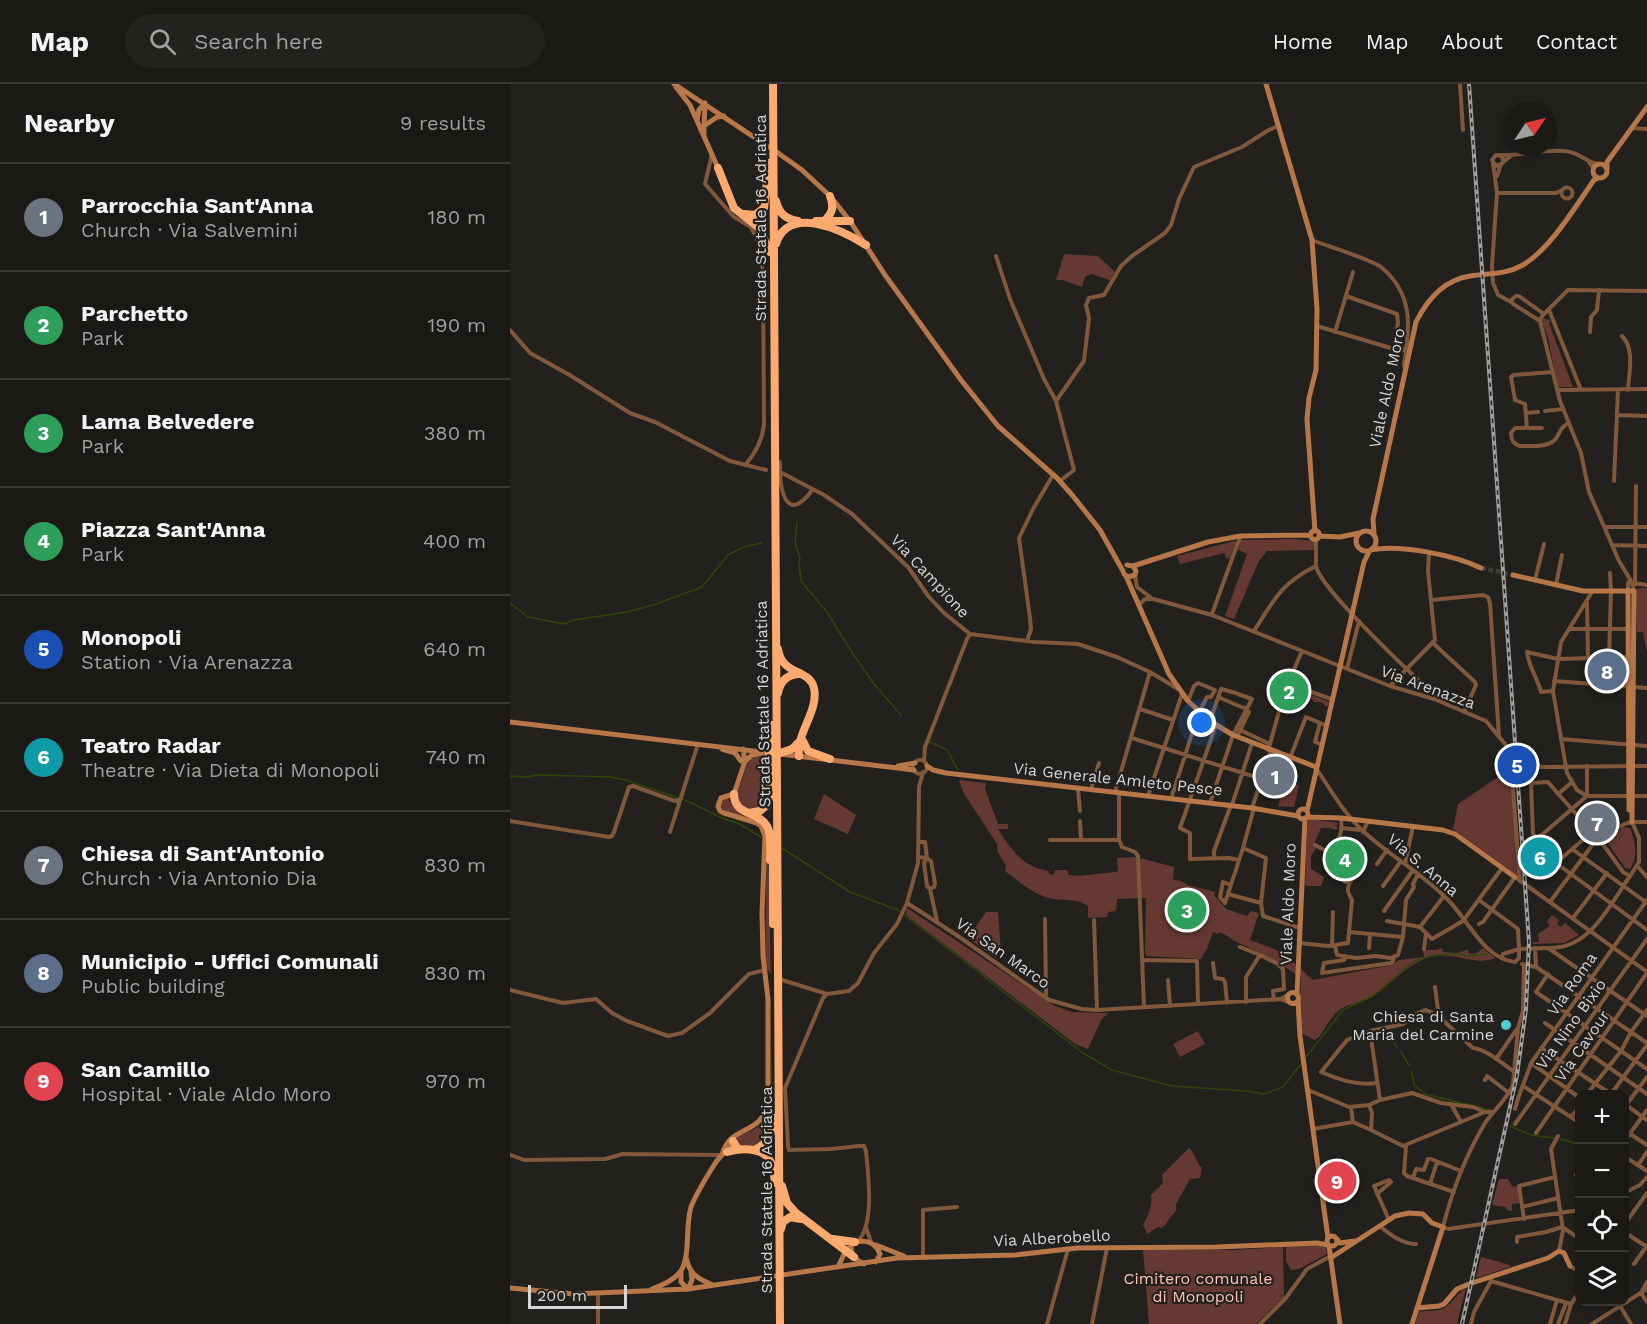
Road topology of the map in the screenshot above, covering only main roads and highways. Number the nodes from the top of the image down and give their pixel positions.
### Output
1 (674, 84) edge
2 (771, 84) edge
3 (1266, 84) edge
4 (705, 103) junction
5 (1647, 107) edge
6 (724, 116) junction
7 (697, 120) junction
8 (705, 126) junction
9 (704, 136) junction
10 (769, 163) junction
11 (1603, 165) junction
12 (711, 172) joint
13 (1595, 176) junction
14 (774, 192) junction
15 (830, 195) junction
16 (743, 214) junction
17 (824, 221) junction
18 (850, 221) junction
19 (836, 229) junction
20 (866, 245) junction
21 (772, 251) junction
22 (775, 491) junction
23 (1373, 519) junction
24 (1361, 532) junction
25 (1312, 533) junction
26 (1375, 536) junction
27 (1340, 537) junction
28 (1360, 548) junction
29 (1387, 548) junction
30 (1370, 550) junction
31 (1364, 562) junction
32 (1481, 568) tunnel mouth
33 (1130, 572) junction
34 (1513, 575) tunnel mouth
35 (799, 674) junction
36 (510, 722) edge
37 (802, 739) junction
38 (715, 746) junction
39 (743, 749) junction
40 (774, 752) junction
41 (799, 756) junction
42 (830, 759) junction
43 (743, 761) junction
44 (916, 762) road end
45 (891, 766) junction
46 (1316, 767) junction
47 (925, 768) road end
48 (915, 771) road end
49 (734, 794) junction
50 (747, 813) junction
51 (1303, 814) junction
52 (1631, 822) road end
53 (1518, 879) road end
54 (773, 921) junction
55 (1294, 996) junction
56 (1289, 1003) junction
57 (1298, 1017) junction
58 (774, 1118) junction
59 (733, 1138) junction
60 (738, 1149) junction
61 (754, 1150) junction
62 (724, 1154) junction
63 (779, 1171) junction
64 (775, 1183) junction
65 (805, 1221) junction
66 (779, 1234) junction
67 (828, 1238) junction
68 (855, 1242) junction
69 (1332, 1242) junction
70 (1354, 1242) junction
71 (873, 1244) junction
72 (844, 1250) junction
73 (685, 1253) junction
74 (854, 1257) junction
75 (908, 1258) junction
76 (1331, 1258) junction
77 (876, 1262) junction
78 (864, 1264) junction
79 (1570, 1266) road end
80 (838, 1268) junction
81 (681, 1271) junction
82 (691, 1272) junction
83 (714, 1286) junction
84 (510, 1288) edge
85 (688, 1289) junction
86 (646, 1291) junction
87 (1418, 1305) junction
88 (778, 1324) edge
89 (1341, 1324) edge
90 (1412, 1324) edge

1 - 4 main road
1 - 7 main road
2 - 10 highway, Strada Statale 16 Adriatica
2 - 14 highway, Strada Statale 16 Adriatica
3 - 25 main road
4 - 6 main road
4 - 7 main road
4 - 8 main road
5 - 11 main road, Viale Aldo Moro
6 - 8 main road
6 - 15 main road
7 - 9 main road
8 - 9 main road
9 - 12 main road
10 - 16 highway
10 - 21 highway, Strada Statale 16 Adriatica
11 - 13 main road, Viale Aldo Moro
11 - 13 main road, Viale Aldo Moro
12 - 16 highway
13 - 23 main road, Viale Aldo Moro
14 - 17 highway
14 - 21 highway, Strada Statale 16 Adriatica
15 - 17 highway
15 - 18 main road
16 - 21 highway
17 - 18 highway
18 - 19 highway
18 - 20 main road
19 - 20 highway
19 - 21 highway
20 - 33 main road
21 - 22 highway, Strada Statale 16 Adriatica
21 - 40 highway, Strada Statale 16 Adriatica
22 - 35 highway
22 - 40 highway, Strada Statale 16 Adriatica
23 - 24 main road, Viale Aldo Moro
23 - 26 main road, Viale Aldo Moro
24 - 26 main road
24 - 27 main road
24 - 28 main road
25 - 27 main road
25 - 33 main road
26 - 29 main road
26 - 30 main road
27 - 28 main road
28 - 30 main road
28 - 31 main road
29 - 30 main road
29 - 32 main road
30 - 31 main road
31 - 46 main road
33 - 46 main road
34 - 52 main road
35 - 37 highway
35 - 40 highway
36 - 38 main road
37 - 40 highway
37 - 41 highway
37 - 42 highway
38 - 39 main road
38 - 43 main road
39 - 40 main road
39 - 43 main road
40 - 41 main road
40 - 43 main road
40 - 50 highway
40 - 54 highway, Strada Statale 16 Adriatica
40 - 63 highway, Strada Statale 16 Adriatica
41 - 42 main road
42 - 45 main road
43 - 49 main road
44 - 45 main road
45 - 48 main road
46 - 51 main road
47 - 51 main road, Via Generale Amleto Pesce
49 - 50 highway
49 - 59 main road
50 - 54 highway
51 - 53 main road, Via Generale Amleto Pesce
51 - 55 main road, Viale Aldo Moro
54 - 58 highway, Strada Statale 16 Adriatica
55 - 56 main road
55 - 56 main road
55 - 57 main road, Viale Aldo Moro
56 - 57 main road, Viale Aldo Moro
57 - 69 main road, Viale Aldo Moro
58 - 61 highway
58 - 64 highway, Strada Statale 16 Adriatica
59 - 60 highway
59 - 62 main road
60 - 61 highway
60 - 62 highway
61 - 64 highway
62 - 73 main road
63 - 65 highway
63 - 66 highway, Strada Statale 16 Adriatica
64 - 88 highway, Strada Statale 16 Adriatica
65 - 66 highway
65 - 67 highway
66 - 88 highway, Strada Statale 16 Adriatica
67 - 68 highway
67 - 72 highway
68 - 71 main road
68 - 72 main road
68 - 74 main road
69 - 70 main road, Via Alberobello
69 - 75 main road, Via Alberobello
69 - 76 main road
70 - 76 main road
70 - 87 main road
71 - 75 main road
71 - 77 main road
72 - 74 highway
72 - 80 main road
73 - 81 main road
73 - 82 main road
74 - 78 main road
75 - 77 main road, Via Alberobello
76 - 89 main road
77 - 78 main road, Via Alberobello
78 - 80 main road, Via Alberobello
79 - 87 main road
80 - 83 main road, Via Alberobello
81 - 85 main road
81 - 86 main road
82 - 83 main road
82 - 85 main road
83 - 85 main road, Via Alberobello
84 - 86 main road, Via Alberobello
85 - 86 main road, Via Alberobello
87 - 90 main road

